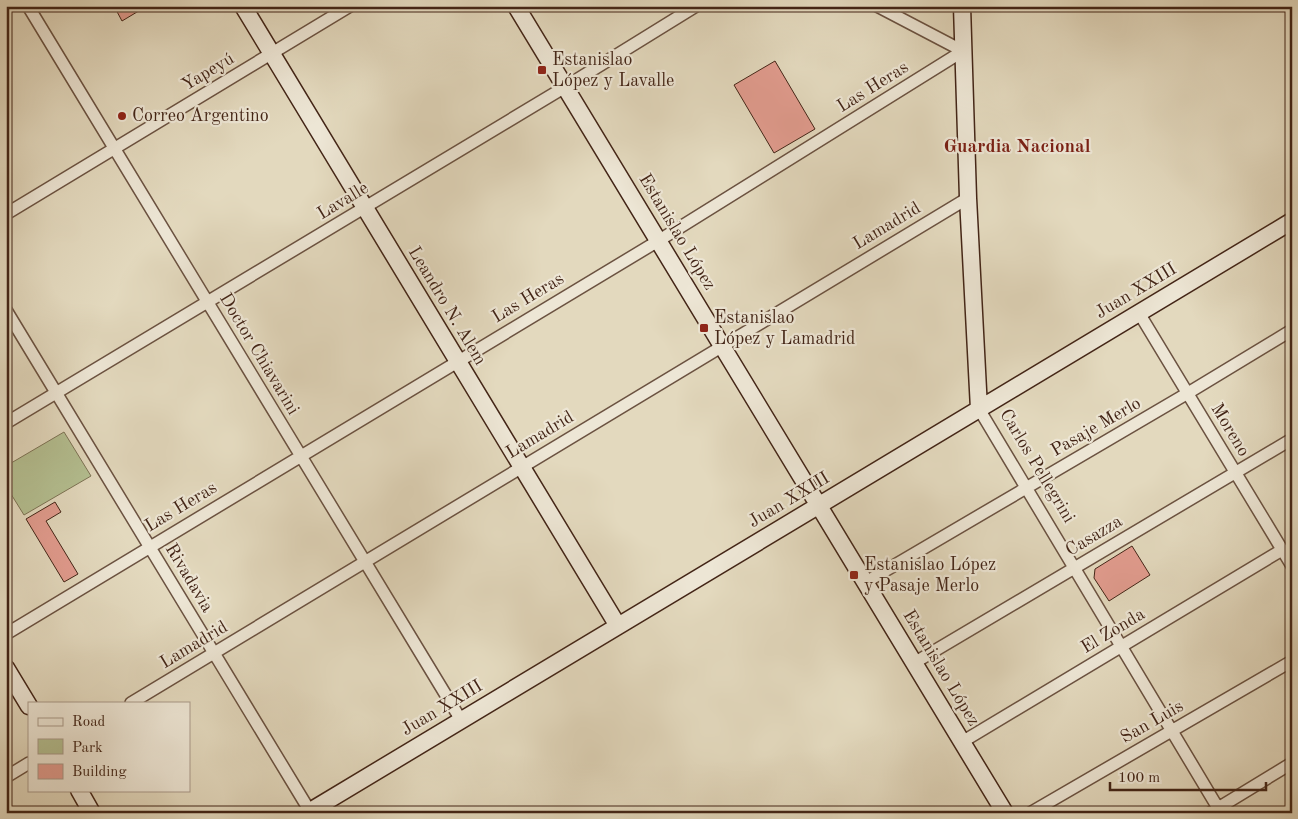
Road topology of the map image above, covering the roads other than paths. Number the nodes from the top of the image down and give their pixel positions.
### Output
1 (28, 6) edge
2 (243, 6) edge
3 (350, 6) edge
4 (516, 6) edge
5 (696, 6) edge
6 (877, 6) edge
7 (962, 6) edge
8 (963, 51) junction
9 (272, 54) junction
10 (565, 87) junction
11 (114, 149) junction
12 (968, 198) junction
13 (365, 208) junction
14 (6, 214) edge
15 (1292, 221) edge
16 (658, 241) junction
17 (208, 302) junction
18 (6, 310) edge
19 (1139, 313) junction
20 (1292, 330) edge
21 (722, 346) junction
22 (457, 361) junction
23 (57, 393) junction
24 (1188, 393) junction
25 (979, 409) junction
26 (6, 423) edge
27 (1292, 439) edge
28 (300, 455) junction
29 (522, 467) junction
30 (1236, 473) junction
31 (1026, 488) junction
32 (819, 505) junction
33 (150, 546) junction
34 (1282, 550) junction
35 (366, 562) junction
36 (1292, 566) edge
37 (1075, 568) junction
38 (866, 582) junction
39 (618, 626) junction
40 (6, 634) edge
41 (1122, 647) junction
42 (214, 654) junction
43 (1292, 662) edge
44 (914, 663) junction
45 (6, 668) edge
46 (133, 702) edge
47 (28, 704) edge
48 (461, 720) junction
49 (1172, 731) junction
50 (962, 742) junction
51 (1292, 763) edge
52 (28, 764) edge
53 (6, 777) edge
54 (80, 792) edge
55 (1216, 811) edge
56 (309, 812) edge
57 (92, 813) edge
58 (1005, 813) edge
59 (1030, 813) edge

1 - 11 street, Doctor Chiavarini
2 - 9 main road, Leandro N. Alem
3 - 9 street, Yapeyú
4 - 10 main road, Estanislao López
5 - 10 street, Lavalle
6 - 8 street
7 - 8 main road, Carlos Pellegrini
8 - 12 main road, Carlos Pellegrini
8 - 16 street, Las Heras
9 - 11 street, Yapeyú
9 - 13 main road, Leandro N. Alem
10 - 13 street, Lavalle
10 - 16 main road, Estanislao López
11 - 14 street, Yapeyú
11 - 17 street, Doctor Chiavarini
12 - 21 street, Lamadrid
12 - 25 main road, Carlos Pellegrini
13 - 17 street, Lavalle
13 - 22 main road, Leandro N. Alem
15 - 19 main road, Juan XXIII
16 - 21 main road, Estanislao López
16 - 22 street, Las Heras
17 - 23 street, Lavalle
17 - 28 street, Doctor Chiavarini
18 - 23 street, Rivadavia
19 - 24 street, Moreno
19 - 25 main road, Juan XXIII
20 - 24 street, Pasaje Merlo
21 - 29 street, Lamadrid
21 - 32 main road, Estanislao López
22 - 28 street, Las Heras
22 - 29 main road, Leandro N. Alem
23 - 26 street, Lavalle
23 - 33 street, Rivadavia
24 - 30 street, Moreno
24 - 31 street, Pasaje Merlo
25 - 31 street, Carlos Pellegrini
25 - 32 main road, Juan XXIII
27 - 30 street, Casazza
28 - 33 street, Las Heras
28 - 35 street, Doctor Chiavarini
29 - 35 street, Lamadrid
29 - 39 main road, Leandro N. Alem
30 - 34 street, Moreno
30 - 37 street, Casazza
31 - 37 street, Carlos Pellegrini
31 - 38 street, Pasaje Merlo
32 - 38 main road, Estanislao López
32 - 39 main road, Juan XXIII
33 - 40 street, Las Heras
33 - 42 street, Rivadavia
34 - 36 street, Moreno
34 - 41 street, El Zonda
35 - 42 street, Lamadrid
35 - 48 street, Doctor Chiavarini
37 - 41 street, Carlos Pellegrini
37 - 44 street, Casazza
38 - 44 main road, Estanislao López
39 - 48 main road, Juan XXIII
41 - 49 street, Carlos Pellegrini
41 - 50 street, El Zonda
42 - 46 street, Lamadrid
42 - 56 street, Rivadavia
43 - 49 street, San Luis
44 - 50 main road, Estanislao López
45 - 47 main road
48 - 56 main road, Juan XXIII
49 - 55 street, Carlos Pellegrini
49 - 59 street, San Luis
50 - 58 main road, Estanislao López
51 - 55 street
52 - 53 street
54 - 57 main road

